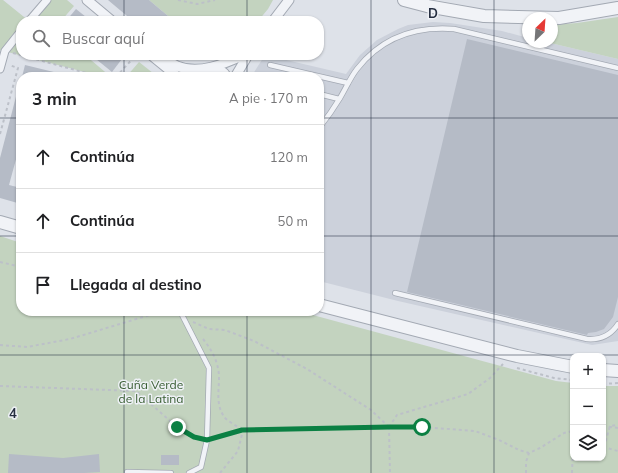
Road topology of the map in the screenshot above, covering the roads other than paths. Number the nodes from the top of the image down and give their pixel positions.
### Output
1 (47, 0) edge
2 (87, 0) edge
3 (289, 0) edge
4 (404, 0) edge
5 (618, 8) edge
6 (33, 16) edge
7 (106, 16) edge
8 (277, 16) edge
9 (16, 37) edge
10 (157, 60) edge
11 (167, 60) edge
12 (233, 60) edge
13 (245, 60) edge
14 (270, 65) dead end
15 (1, 66) edge
16 (210, 68) junction
17 (618, 68) edge
18 (172, 72) edge
19 (201, 72) edge
20 (224, 72) edge
21 (237, 72) edge
22 (300, 72) edge
23 (324, 77) edge
24 (348, 83) junction
25 (324, 95) edge
26 (339, 99) junction
27 (324, 120) edge
28 (0, 222) edge
29 (16, 227) edge
30 (395, 293) dead end
31 (324, 306) edge
32 (183, 316) edge
33 (618, 324) edge
34 (570, 366) edge
35 (606, 370) edge
36 (618, 371) edge
37 (127, 472) dead end
38 (171, 473) edge
39 (189, 473) edge

1 - 6 street
2 - 7 street
3 - 8 street
4 - 5 street
9 - 15 street
10 - 18 street
11 - 16 street
12 - 16 street
13 - 21 street
14 - 22 lane
16 - 19 street
16 - 20 street
17 - 24 lane
23 - 24 lane
24 - 26 lane
25 - 26 lane
26 - 27 lane
28 - 29 street
30 - 33 lane
31 - 34 street
32 - 39 lane
35 - 36 street
37 - 38 lane

